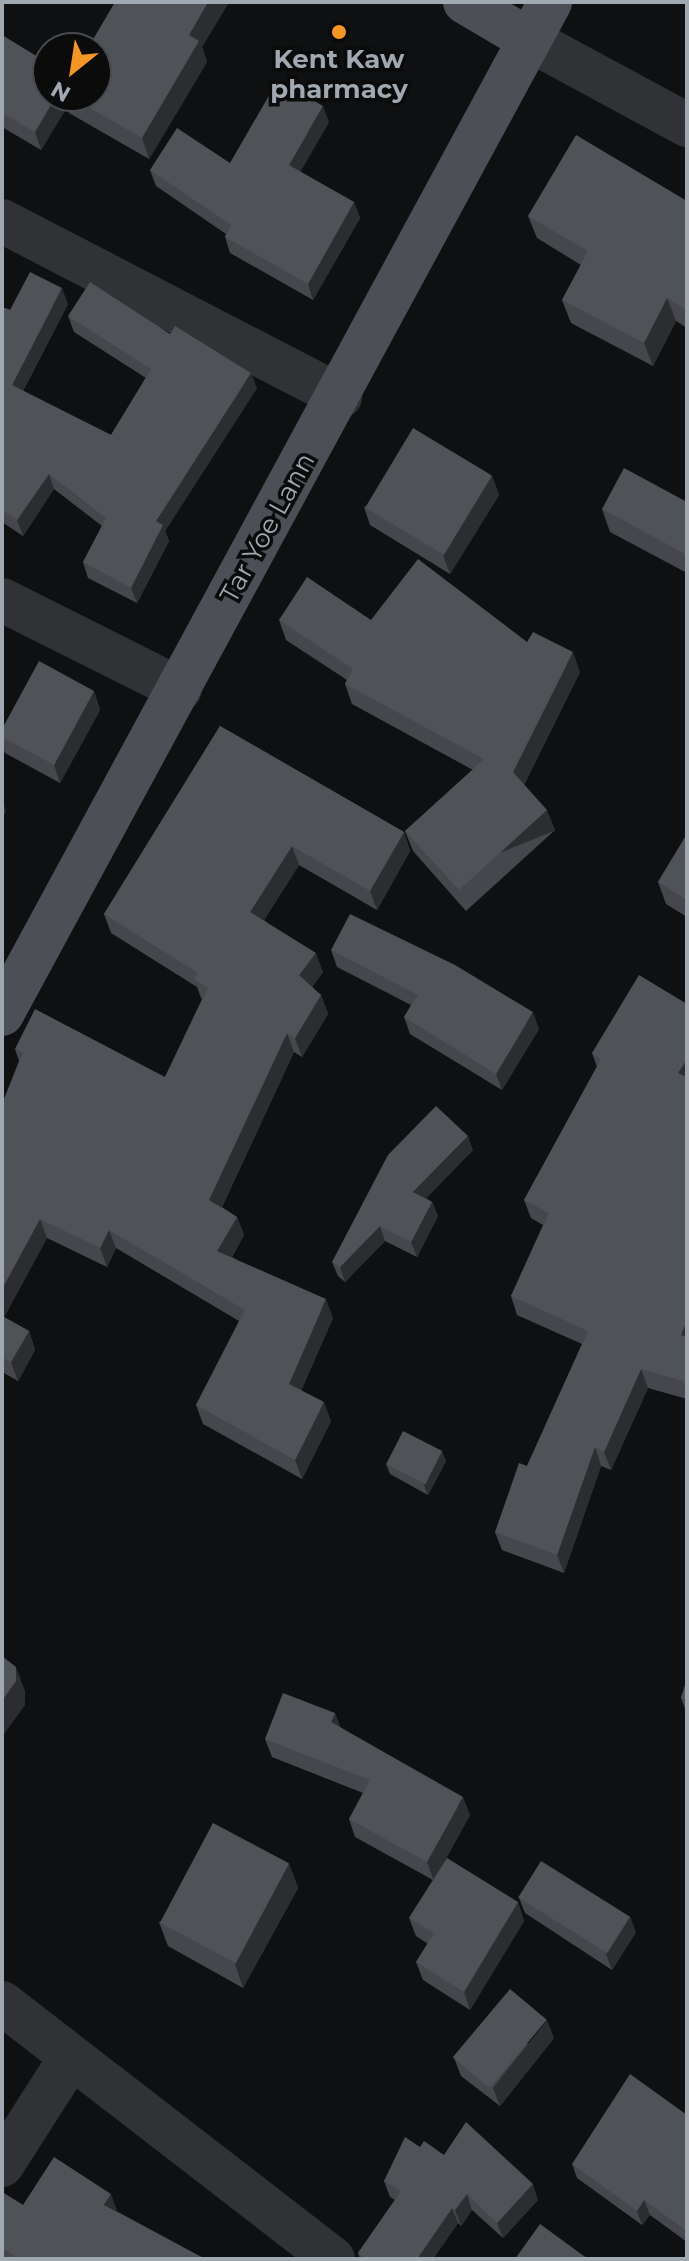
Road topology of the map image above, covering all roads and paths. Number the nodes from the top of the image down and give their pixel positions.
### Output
1 (465, 2) edge
2 (550, 2) edge
3 (528, 39) junction
4 (687, 125) edge
5 (2, 221) edge
6 (340, 396) junction
7 (2, 600) edge
8 (180, 689) junction
9 (4, 1005) edge
10 (2, 2003) edge
11 (71, 2057) junction
12 (2, 2165) edge
13 (333, 2259) edge

1 - 3 main road
2 - 3 main road, Tar Yoe Lann
3 - 4 street
3 - 6 main road, Tar Yoe Lann
5 - 6 street
6 - 8 main road, Tar Yoe Lann
7 - 8 street
8 - 9 main road, Tar Yoe Lann
10 - 11 street
11 - 12 street
11 - 13 street

